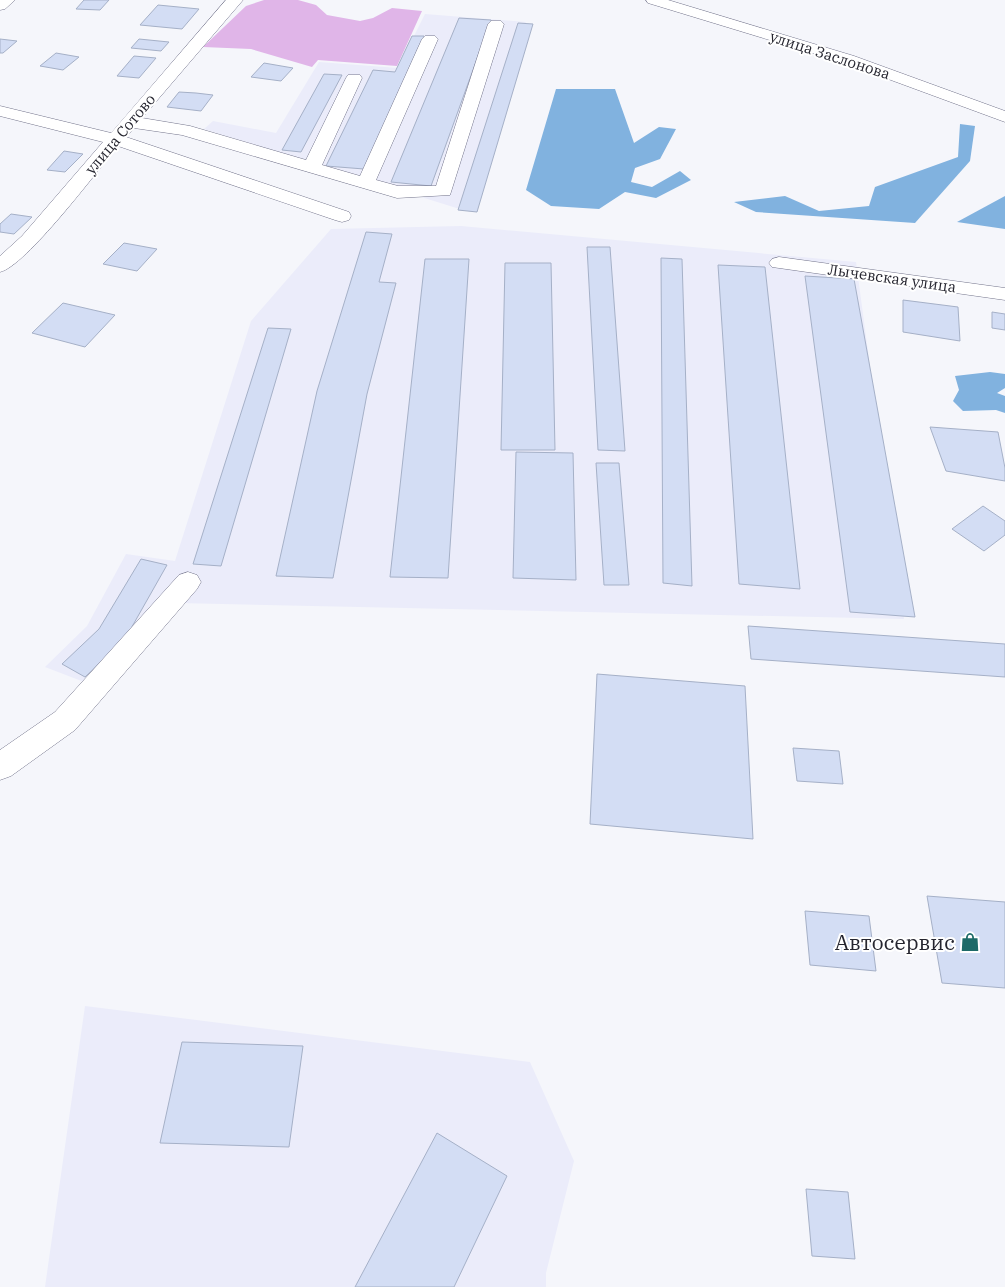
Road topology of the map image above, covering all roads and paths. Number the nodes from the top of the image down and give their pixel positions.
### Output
1 (8, 0) edge
2 (653, 0) edge
3 (228, 1) edge
4 (0, 6) edge
5 (496, 24) dead end
6 (430, 39) dead end
7 (354, 78) dead end
8 (0, 112) edge
9 (1005, 117) edge
10 (130, 122) junction
11 (116, 140) junction
12 (312, 167) junction
13 (366, 183) junction
14 (342, 216) dead end
15 (779, 263) dead end
16 (0, 266) edge
17 (1005, 294) edge
18 (188, 582) dead end
19 (0, 767) edge

1 - 4 street
2 - 9 street, улица Заслонова
3 - 10 street, улица Сотово
5 - 13 street
6 - 13 street
7 - 12 street
8 - 11 street
10 - 11 street, улица Сотово
10 - 12 street
11 - 14 street
11 - 16 street, улица Сотово
12 - 13 street
15 - 17 street, Лычевская улица
18 - 19 street

